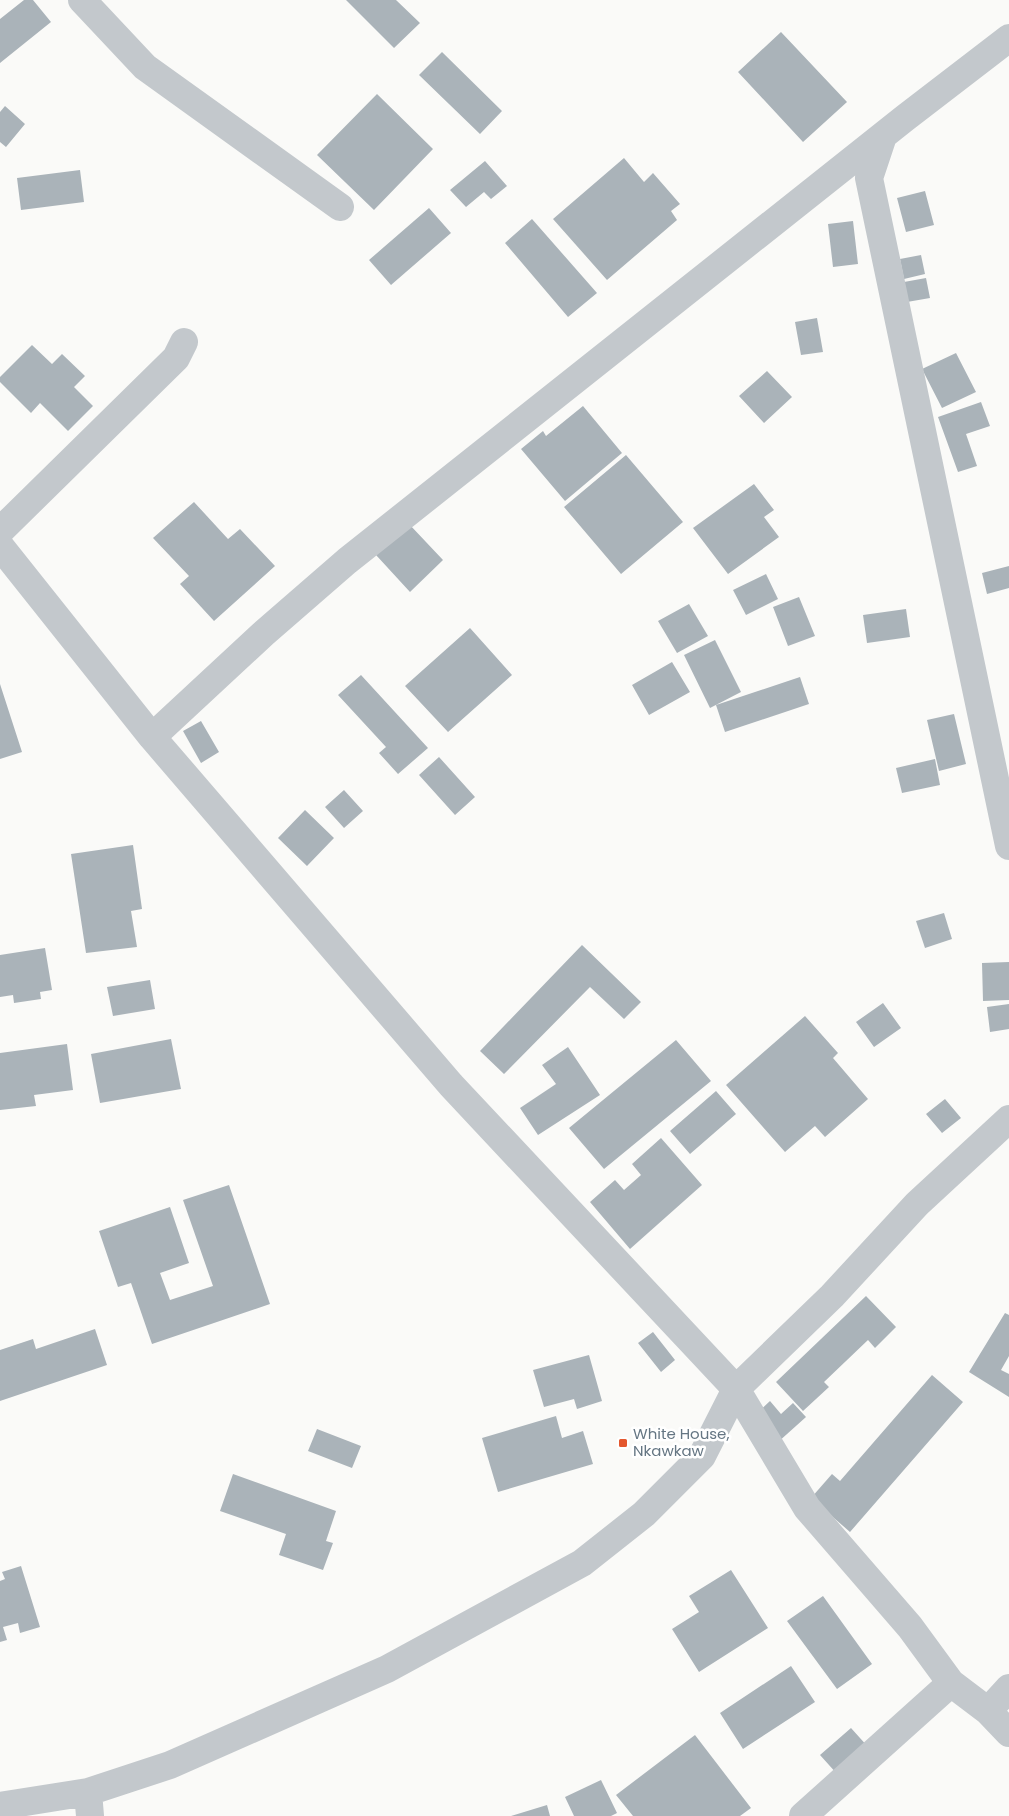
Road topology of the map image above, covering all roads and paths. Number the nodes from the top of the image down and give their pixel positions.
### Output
1 (82, 0) edge
2 (1009, 38) edge
3 (883, 136) junction
4 (340, 207) dead end
5 (184, 342) dead end
6 (0, 532) edge
7 (0, 546) edge
8 (152, 737) junction
9 (1009, 846) edge
10 (1009, 1119) edge
11 (736, 1389) junction
12 (951, 1683) junction
13 (1009, 1688) edge
14 (988, 1710) junction
15 (1009, 1732) edge
16 (89, 1804) edge
17 (0, 1806) edge
18 (803, 1816) edge

1 - 4 street
2 - 3 street
3 - 8 street
3 - 9 street
5 - 6 street
7 - 8 street
8 - 11 street
10 - 11 street
11 - 12 street
11 - 16 street
12 - 14 street
12 - 18 street
13 - 14 street
14 - 15 street
16 - 17 street

